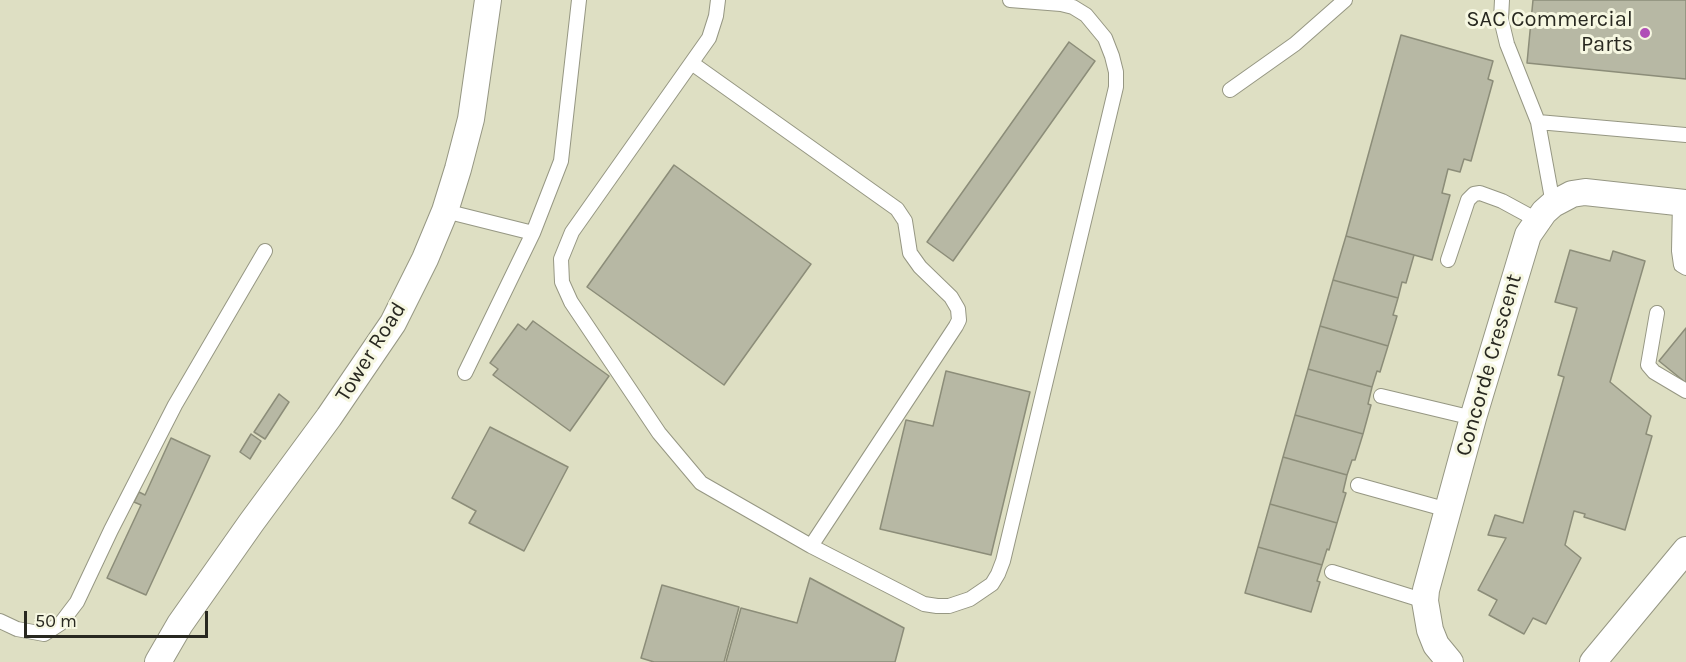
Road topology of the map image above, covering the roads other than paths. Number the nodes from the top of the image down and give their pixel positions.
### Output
1 (488, 0) edge
2 (579, 0) edge
3 (718, 0) edge
4 (1010, 0) edge
5 (1345, 0) edge
6 (1502, 0) edge
7 (693, 64) junction
8 (1230, 90) dead end
9 (1538, 122) junction
10 (1686, 135) edge
11 (1683, 202) edge
12 (445, 211) junction
13 (1545, 212) junction
14 (533, 233) junction
15 (265, 251) dead end
16 (1448, 260) dead end
17 (1686, 268) edge
18 (1657, 314) dead end
19 (465, 373) dead end
20 (1686, 391) edge
21 (1381, 396) dead end
22 (1473, 418) junction
23 (1358, 485) dead end
24 (1448, 510) junction
25 (811, 546) junction
26 (1686, 550) edge
27 (1332, 572) dead end
28 (1425, 601) junction
29 (0, 621) edge
30 (158, 662) edge
31 (1450, 662) edge
32 (1593, 662) edge

1 - 12 street, Tower Road
2 - 14 lane
3 - 7 lane
4 - 25 lane
5 - 8 lane
6 - 9 lane
7 - 25 lane
7 - 25 lane
9 - 10 lane
9 - 13 lane
11 - 13 street
11 - 17 lane
12 - 14 lane
12 - 30 street, Tower Road
13 - 16 lane
13 - 22 street, Concorde Crescent
14 - 19 lane
15 - 29 lane
18 - 20 lane
21 - 22 lane
22 - 24 street, Concorde Crescent
23 - 24 lane
24 - 28 street, Concorde Crescent
26 - 32 street
27 - 28 lane
28 - 31 street, Concorde Crescent

